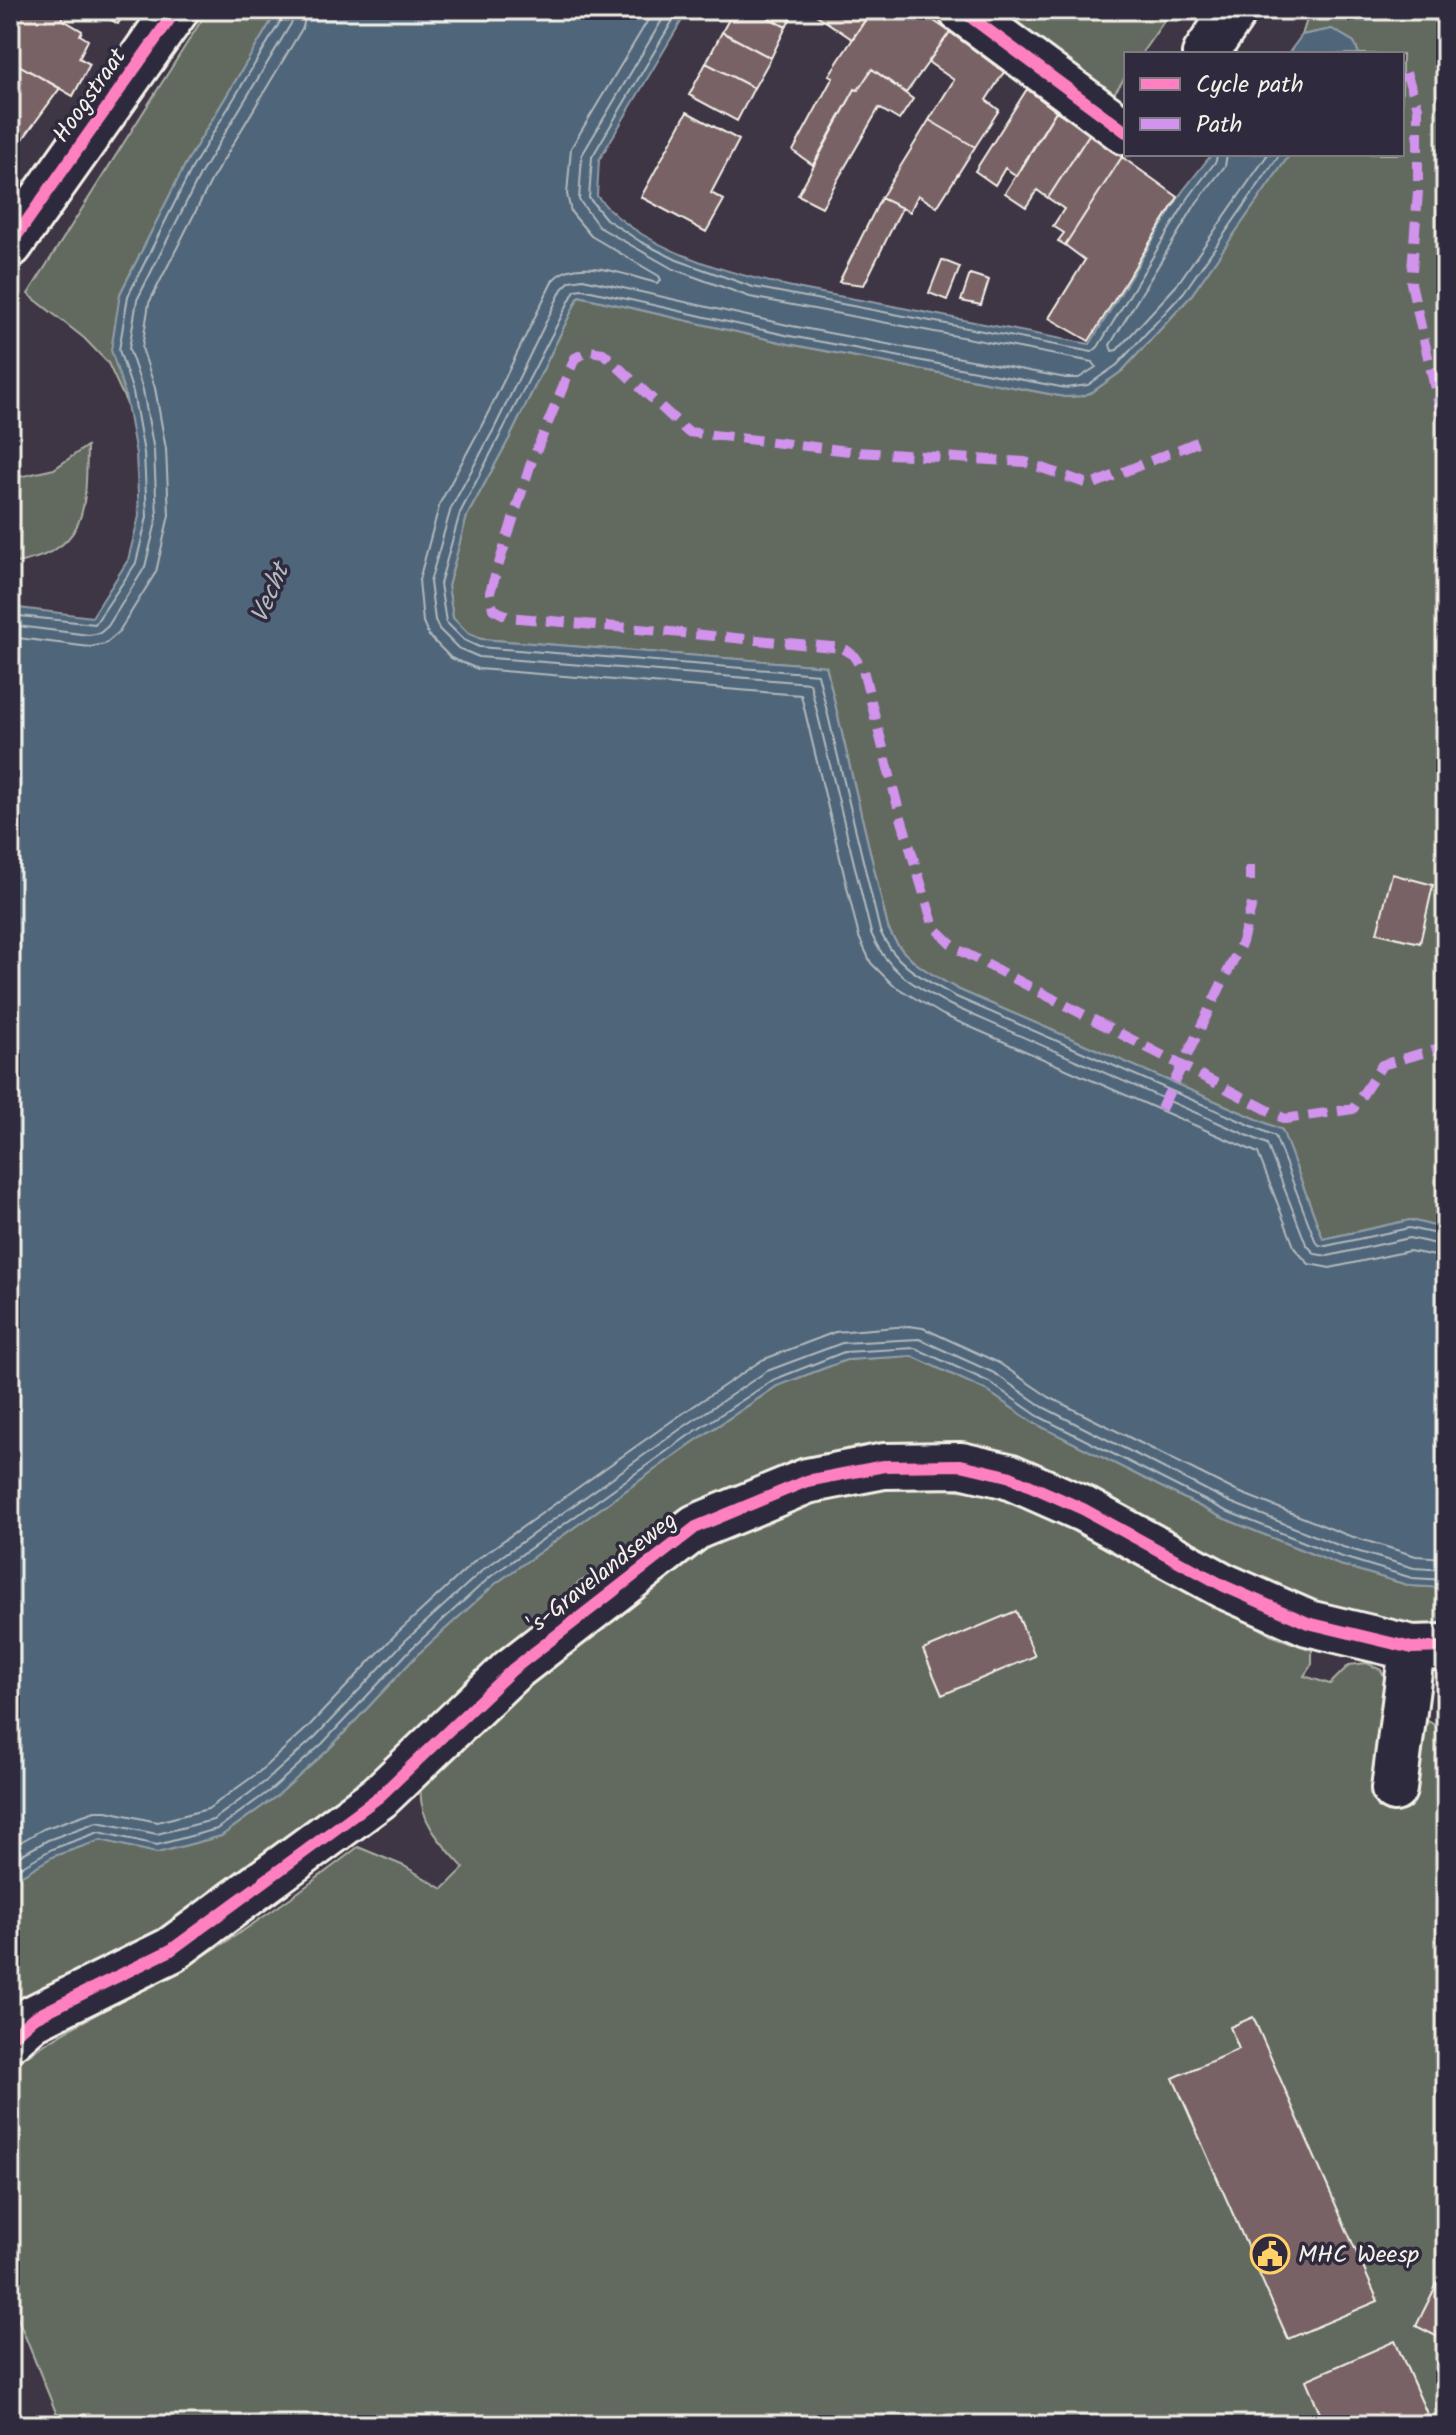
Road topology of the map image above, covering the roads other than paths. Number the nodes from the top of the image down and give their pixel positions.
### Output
1 (176, 10) edge
2 (961, 10) edge
3 (1235, 10) edge
4 (1206, 52) edge
5 (1124, 131) edge
6 (10, 245) edge
7 (1429, 1648) edge
8 (1394, 1789) dead end
9 (10, 2038) edge

1 - 6 street, Hoogstraat
2 - 5 street
3 - 4 street
7 - 8 street
7 - 9 street, 's-Gravelandseweg

